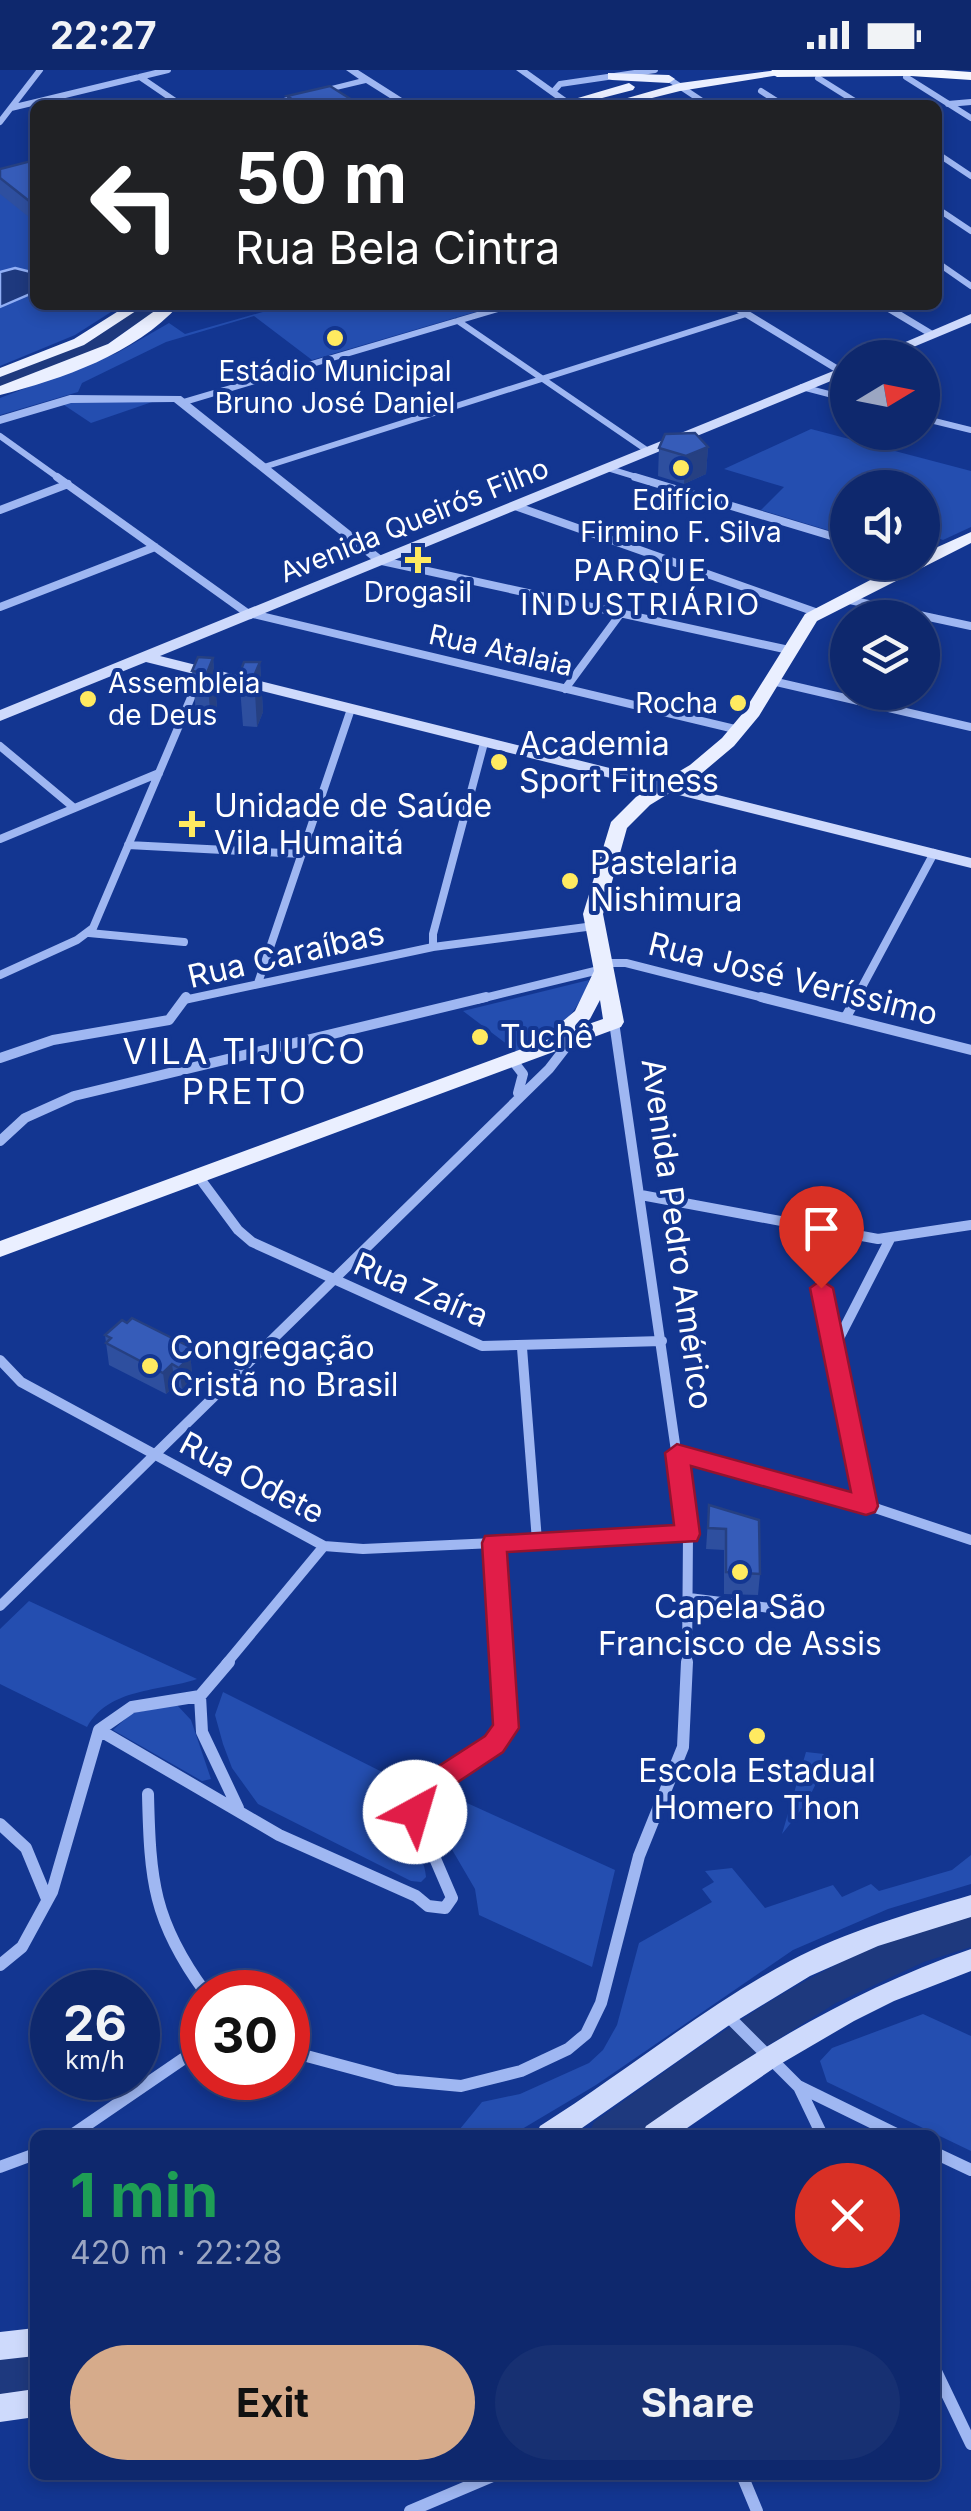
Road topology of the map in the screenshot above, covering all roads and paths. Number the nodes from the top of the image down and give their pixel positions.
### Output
1 (40, 70) edge
2 (168, 70) edge
3 (351, 70) edge
4 (520, 70) edge
5 (654, 70) edge
6 (726, 70) edge
7 (805, 70) edge
8 (149, 72) edge
9 (778, 73) junction
10 (610, 76) junction
11 (906, 76) dead end
12 (971, 76) edge
13 (140, 77) junction
14 (818, 78) dead end
15 (673, 79) edge
16 (367, 80) junction
17 (761, 91) dead end
18 (313, 93) junction
19 (44, 100) edge
20 (174, 100) edge
21 (283, 100) edge
22 (295, 100) edge
23 (400, 100) edge
24 (562, 100) edge
25 (563, 100) edge
26 (568, 100) edge
27 (621, 100) edge
28 (701, 100) edge
29 (775, 100) edge
30 (852, 100) edge
31 (971, 102) edge
32 (30, 103) edge
33 (949, 104) junction
34 (942, 105) edge
35 (10, 108) junction
36 (971, 118) edge
37 (0, 122) edge
38 (942, 157) edge
39 (971, 176) edge
40 (942, 212) edge
41 (971, 231) edge
42 (942, 266) edge
43 (971, 286) edge
44 (130, 310) edge
45 (166, 310) edge
46 (494, 310) edge
47 (739, 310) edge
48 (891, 310) edge
49 (746, 314) junction
50 (971, 318) edge
51 (458, 321) junction
52 (932, 334) junction
53 (918, 340) edge
54 (830, 362) edge
55 (0, 374) edge
56 (830, 376) edge
57 (543, 379) junction
58 (802, 388) junction
59 (0, 391) edge
60 (830, 395) edge
61 (184, 402) junction
62 (0, 420) edge
63 (940, 422) edge
64 (971, 430) edge
65 (0, 436) edge
66 (648, 451) junction
67 (264, 467) junction
68 (608, 468) junction
69 (68, 484) junction
70 (514, 506) junction
71 (0, 510) edge
72 (830, 536) edge
73 (971, 537) edge
74 (155, 547) junction
75 (940, 552) edge
76 (382, 560) junction
77 (882, 580) edge
78 (845, 598) junction
79 (0, 607) edge
80 (622, 613) junction
81 (818, 613) junction
82 (252, 614) junction
83 (971, 626) edge
84 (217, 628) junction
85 (789, 650) junction
86 (146, 657) junction
87 (202, 671) junction
88 (772, 681) junction
89 (565, 689) junction
90 (351, 710) junction
91 (0, 716) edge
92 (971, 727) edge
93 (739, 730) junction
94 (484, 743) junction
95 (0, 746) edge
96 (158, 773) junction
97 (667, 788) junction
98 (73, 807) junction
99 (0, 839) edge
100 (128, 844) junction
101 (934, 853) junction
102 (302, 854) junction
103 (971, 862) edge
104 (594, 926) junction
105 (89, 933) junction
106 (184, 942) dead end
107 (433, 947) junction
108 (603, 968) junction
109 (0, 975) edge
110 (258, 983) junction
111 (583, 1014) junction
112 (846, 1017) junction
113 (614, 1019) junction
114 (573, 1038) junction
115 (971, 1050) edge
116 (0, 1058) edge
117 (519, 1058) junction
118 (516, 1099) junction
119 (0, 1141) edge
120 (198, 1176) junction
121 (642, 1196) junction
122 (971, 1225) edge
123 (809, 1226) junction
124 (890, 1239) junction
125 (0, 1249) edge
126 (333, 1279) junction
127 (662, 1341) junction
128 (522, 1348) junction
129 (834, 1349) junction
130 (0, 1360) edge
131 (677, 1453) junction
132 (155, 1454) junction
133 (866, 1506) junction
134 (688, 1534) junction
135 (971, 1540) edge
136 (536, 1541) junction
137 (494, 1543) junction
138 (324, 1546) junction
139 (688, 1598) junction
140 (0, 1606) edge
141 (770, 1608) dead end
142 (200, 1696) junction
143 (99, 1730) junction
144 (148, 1794) dead end
145 (238, 1809) junction
146 (0, 1824) edge
147 (48, 1900) junction
148 (971, 1906) edge
149 (971, 1960) edge
150 (0, 1965) edge
151 (190, 1970) edge
152 (733, 2021) junction
153 (762, 2050) junction
154 (310, 2056) edge
155 (180, 2062) edge
156 (798, 2086) junction
157 (79, 2130) edge
158 (556, 2130) edge
159 (662, 2130) edge
160 (820, 2130) edge
161 (888, 2130) edge
162 (940, 2155) edge
163 (30, 2156) edge
164 (0, 2168) edge
165 (971, 2170) edge
166 (30, 2343) edge
167 (0, 2346) edge
168 (940, 2379) edge
169 (30, 2405) edge
170 (0, 2408) edge
171 (971, 2444) edge
172 (483, 2480) edge
173 (744, 2480) edge
174 (410, 2511) edge
175 (758, 2511) edge

1 - 35 street
2 - 8 street
3 - 16 street
4 - 24 street
5 - 10 street
6 - 15 main road
7 - 9 main road
8 - 13 street
9 - 12 highway
9 - 15 main road
10 - 15 main road
10 - 25 street
11 - 33 street
13 - 19 street
13 - 20 street
14 - 30 street
15 - 26 main road
15 - 27 main road
15 - 28 street
16 - 18 street
16 - 23 street
17 - 29 street
18 - 21 street
18 - 22 street
31 - 33 street
32 - 35 street
33 - 34 street
33 - 36 street
35 - 37 street
38 - 39 street
40 - 41 street
42 - 43 street
44 - 55 main road
45 - 59 main road
46 - 51 street
47 - 49 street
48 - 52 street
49 - 54 street
49 - 57 street
50 - 52 main road
51 - 57 street
51 - 61 street
52 - 53 main road
56 - 58 main road, Avenida Queirós Filho
57 - 66 street
57 - 67 street
58 - 60 street
58 - 66 main road, Avenida Queirós Filho
61 - 62 street
61 - 67 street
63 - 64 street
65 - 69 street
66 - 68 main road, Avenida Queirós Filho
67 - 76 street
68 - 70 main road, Avenida Queirós Filho
68 - 72 street
69 - 71 street
69 - 74 street
70 - 76 main road, Avenida Queirós Filho
70 - 81 street
73 - 75 main road, Avenida Pedro Américo
74 - 79 street
74 - 82 street
76 - 80 street
76 - 82 main road, Avenida Queirós Filho
77 - 78 main road, Avenida Pedro Américo
78 - 81 main road, Avenida Pedro Américo
78 - 83 street
80 - 85 street
80 - 89 street
81 - 85 main road, Avenida Pedro Américo
82 - 84 main road, Avenida Queirós Filho
82 - 89 street, Rua Atalaia
84 - 86 main road, Avenida Queirós Filho
84 - 87 main road
85 - 88 main road, Avenida Pedro Américo
86 - 87 main road
86 - 91 main road, Avenida Queirós Filho
87 - 90 main road
87 - 96 street
88 - 92 street
88 - 93 main road, Avenida Pedro Américo
89 - 93 street, Rua Atalaia
90 - 94 main road
90 - 102 street
93 - 97 main road, Avenida Pedro Américo
94 - 97 main road
94 - 107 street
95 - 98 street
96 - 98 street
96 - 100 street
97 - 101 main road
97 - 104 main road, Avenida Pedro Américo
98 - 99 street
100 - 102 street
100 - 105 street
101 - 103 main road
101 - 112 street
102 - 110 street
104 - 107 street, Rua Caraíbas
104 - 108 main road, Avenida Pedro Américo
105 - 106 street
105 - 109 street
107 - 110 street, Rua Caraíbas
108 - 111 main road
108 - 112 street, Rua José Veríssimo
108 - 113 main road, Avenida Pedro Américo
108 - 119 street
110 - 116 street, Rua Caraíbas
111 - 113 main road
111 - 117 main road
112 - 115 street, Rua José Veríssimo
113 - 114 main road
113 - 121 street, Avenida Pedro Américo
114 - 117 main road
114 - 118 street
117 - 118 street
117 - 120 main road
118 - 126 street
120 - 125 main road
120 - 126 street, Rua Zaíra
121 - 123 street
121 - 127 street, Avenida Pedro Américo
122 - 124 street
123 - 124 street
123 - 129 street
124 - 129 street
126 - 128 street, Rua Zaíra
126 - 132 street
127 - 128 street, Rua Zaíra
127 - 131 street, Avenida Pedro Américo
128 - 136 street
129 - 133 street
130 - 132 street, Rua Odete
131 - 133 street
131 - 134 street, Avenida Pedro Américo
132 - 138 street, Rua Odete
132 - 140 street
133 - 135 street
134 - 136 street, Rua Odete
134 - 139 street, Avenida Pedro Américo
136 - 137 street, Rua Odete
137 - 138 street, Rua Odete
137 - 145 street
138 - 142 street
139 - 141 street
139 - 154 street, Avenida Pedro Américo
142 - 143 street
142 - 145 street
143 - 145 street
143 - 147 street
144 - 151 street
146 - 147 street
147 - 150 street
148 - 152 main road
149 - 153 main road
152 - 153 street
152 - 158 main road
153 - 156 street
153 - 159 main road
155 - 157 street
156 - 160 street
156 - 161 street
162 - 165 street
163 - 164 street
166 - 167 main road
168 - 171 street
169 - 170 main road
172 - 174 street
173 - 175 street

